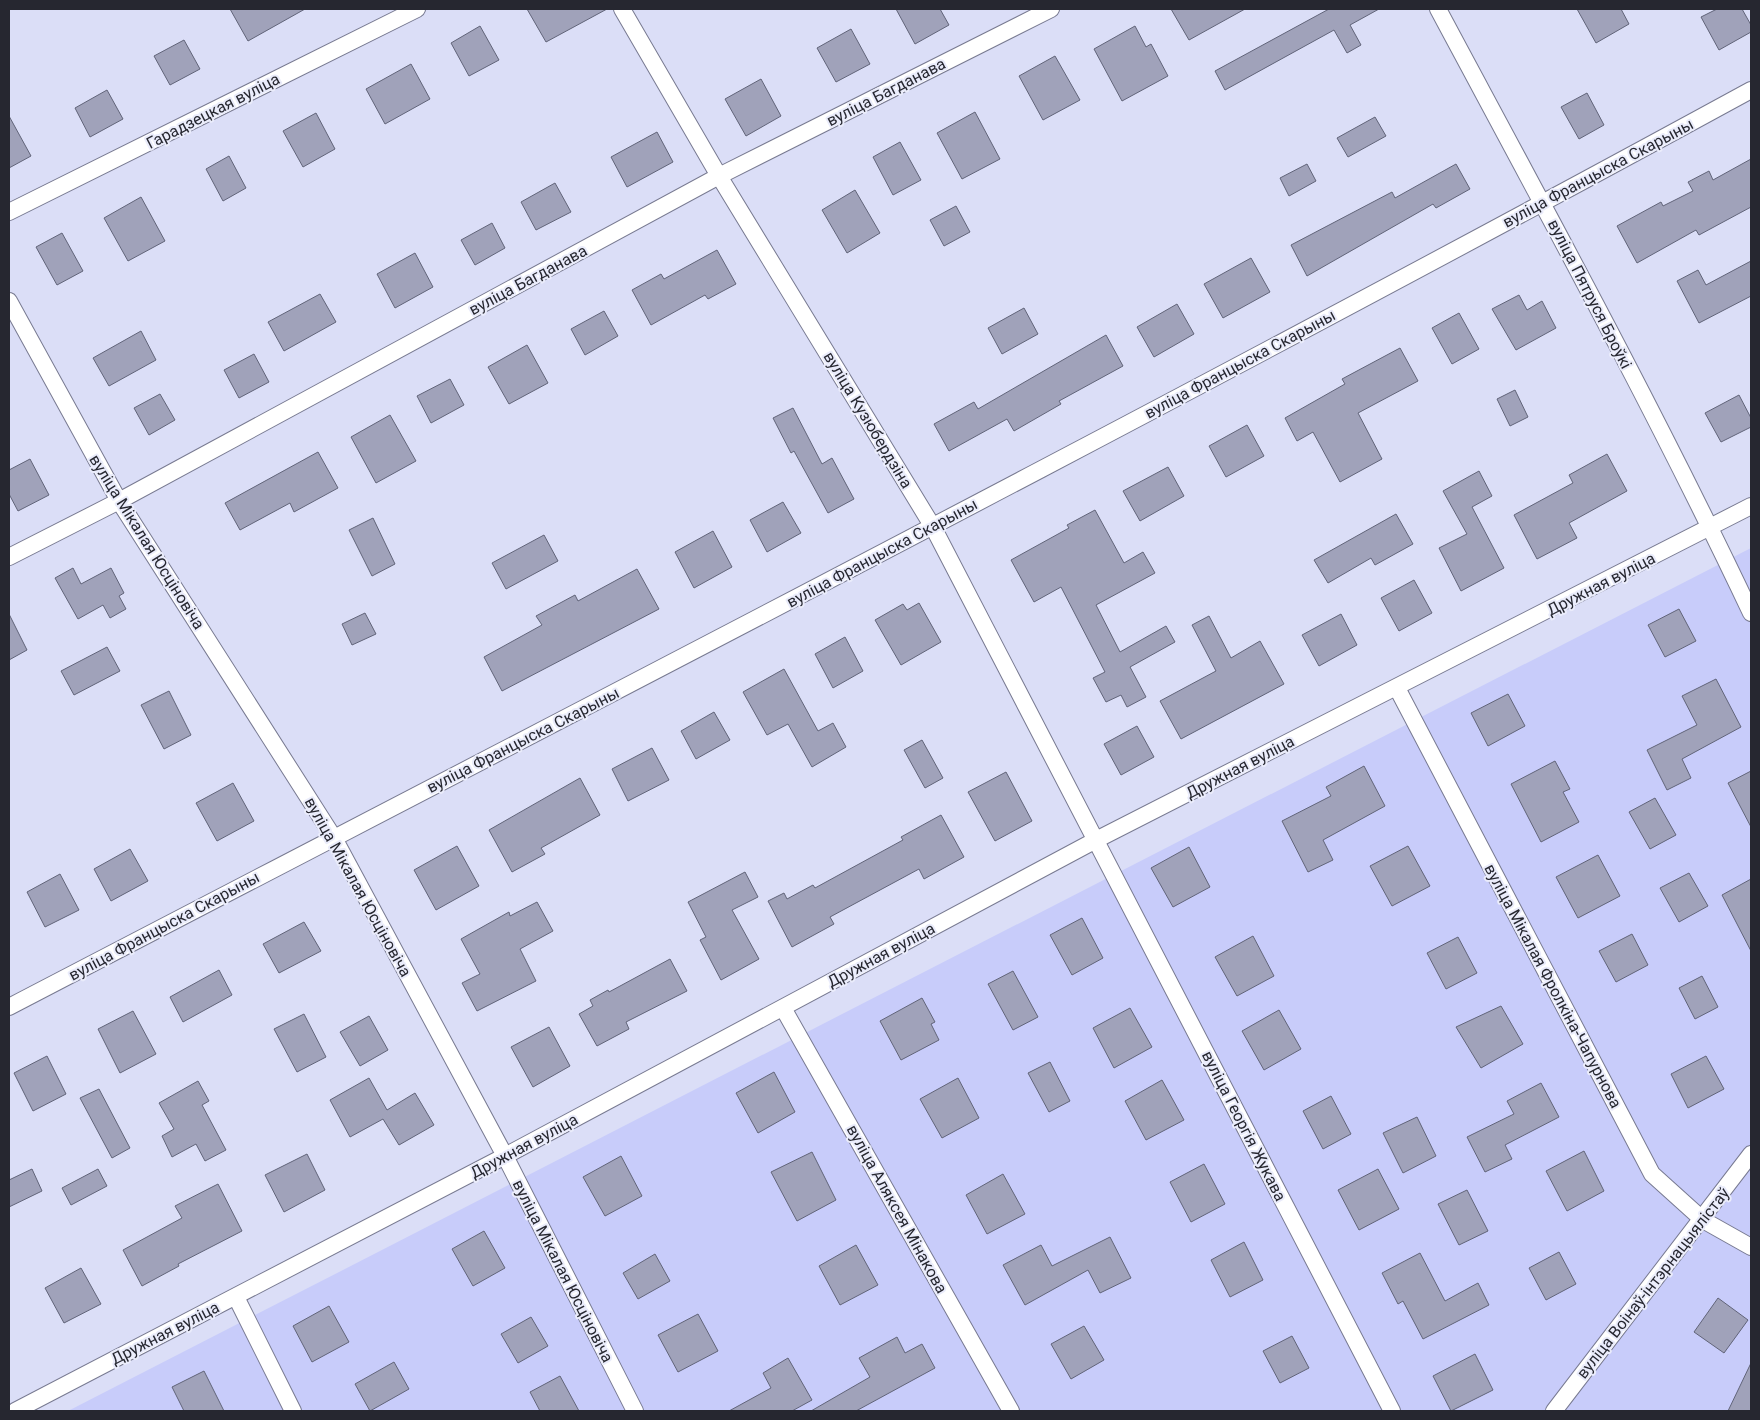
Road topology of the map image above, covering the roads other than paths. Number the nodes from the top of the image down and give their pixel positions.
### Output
1 (416, 9) edge
2 (622, 9) edge
3 (1050, 9) edge
4 (1438, 9) edge
5 (1751, 90) edge
6 (719, 176) junction
7 (1543, 204) junction
8 (9, 212) edge
9 (9, 301) edge
10 (120, 501) junction
11 (1751, 506) edge
12 (933, 527) junction
13 (1711, 528) junction
14 (9, 557) edge
15 (1751, 613) edge
16 (1397, 688) junction
17 (334, 838) junction
18 (1096, 840) junction
19 (9, 1007) edge
20 (783, 1008) junction
21 (1751, 1154) edge
22 (504, 1156) junction
23 (1702, 1220) junction
24 (1751, 1247) edge
25 (236, 1297) junction
26 (15, 1411) edge
27 (293, 1411) edge
28 (635, 1411) edge
29 (1011, 1411) edge
30 (1392, 1411) edge
31 (1554, 1411) edge

1 - 8 street, Гарадзецкая вуліца
2 - 6 street, вуліца Кузюбердзіна
3 - 6 street, вуліца Багданава
4 - 7 street, вуліца Пятруся Броўкі
5 - 7 street, вуліца Францыска Скарыны
6 - 10 street, вуліца Багданава
6 - 12 street, вуліца Кузюбердзіна
7 - 12 street, вуліца Францыска Скарыны
7 - 13 street, вуліца Пятруся Броўкі
9 - 10 street, вуліца Мікалая Юсціновіча
10 - 14 street, вуліца Багданава
10 - 17 street, вуліца Мікалая Юсціновіча
11 - 13 street, Дружная вуліца
12 - 17 street, вуліца Францыска Скарыны
12 - 18 street, вуліца Кузюбердзіна
13 - 15 street, вуліца Пятруся Броўкі
13 - 16 street, Дружная вуліца
16 - 18 street, Дружная вуліца
16 - 23 street, вуліца Мікалая Фролкіна-Чапурнова
17 - 19 street, вуліца Францыска Скарыны
17 - 22 street, вуліца Мікалая Юсціновіча
18 - 20 street, Дружная вуліца
18 - 30 street, вуліца Георгія Жукава
20 - 22 street, Дружная вуліца
20 - 29 street, вуліца Аляксея Мінакова
21 - 23 street, вуліца Воінаў-інтэрнацыялістаў
22 - 25 street, Дружная вуліца
22 - 28 street, вуліца Мікалая Юсціновіча
23 - 24 street, вуліца Мікалая Фролкіна-Чапурнова
23 - 31 street, вуліца Воінаў-інтэрнацыялістаў
25 - 26 street, Дружная вуліца
25 - 27 street

